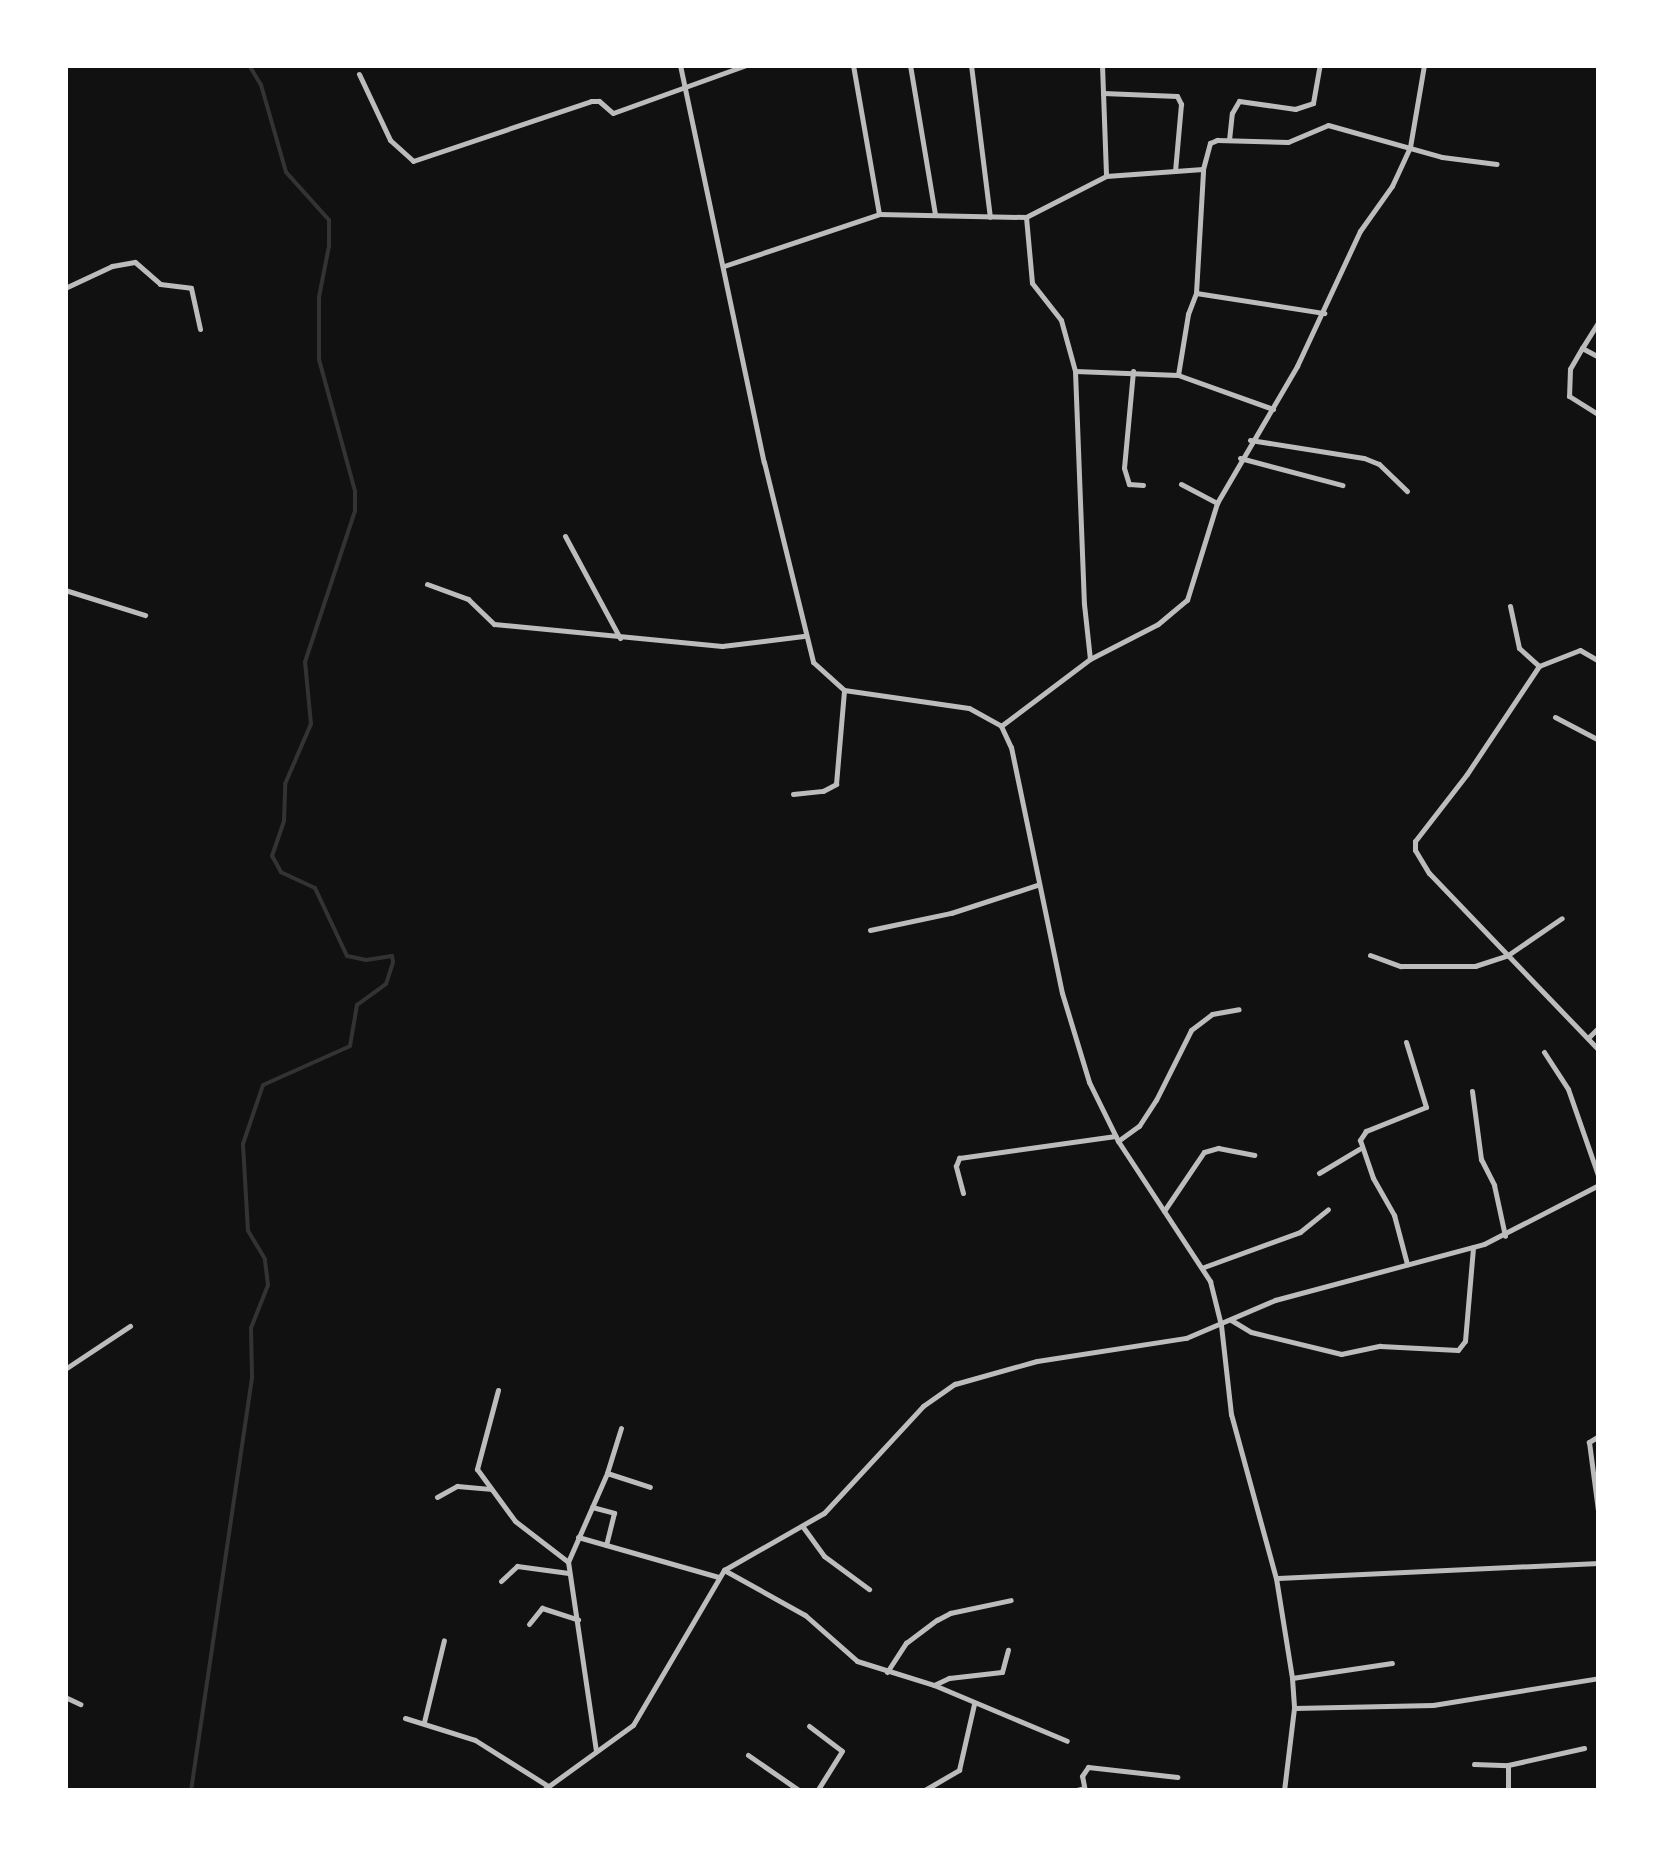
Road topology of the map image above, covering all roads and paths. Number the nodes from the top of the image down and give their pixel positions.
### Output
1 (680, 65) edge
2 (746, 65) edge
3 (853, 65) edge
4 (910, 65) edge
5 (970, 65) edge
6 (1102, 65) edge
7 (1320, 65) edge
8 (1424, 65) edge
9 (359, 74) dead end
10 (686, 88) junction
11 (1103, 93) junction
12 (1229, 140) junction
13 (1410, 147) junction
14 (1497, 164) dead end
15 (1203, 169) junction
16 (1176, 171) junction
17 (1106, 176) junction
18 (879, 214) junction
19 (935, 214) junction
20 (990, 217) junction
21 (1026, 217) junction
22 (724, 266) junction
23 (65, 288) edge
24 (1196, 293) junction
25 (1324, 313) junction
26 (1599, 321) edge
27 (200, 330) dead end
28 (1582, 348) junction
29 (1599, 356) edge
30 (1075, 371) junction
31 (1133, 371) junction
32 (1178, 375) junction
33 (1273, 409) junction
34 (1599, 415) edge
35 (1250, 440) junction
36 (1240, 458) junction
37 (1180, 484) dead end
38 (1143, 485) dead end
39 (1342, 485) dead end
40 (1407, 490) dead end
41 (1217, 502) junction
42 (565, 536) dead end
43 (427, 584) dead end
44 (65, 590) edge
45 (1510, 606) dead end
46 (145, 615) dead end
47 (804, 636) junction
48 (620, 638) junction
49 (1090, 658) junction
50 (1599, 661) edge
51 (1539, 666) junction
52 (844, 690) junction
53 (1555, 718) dead end
54 (1001, 726) junction
55 (1599, 740) edge
56 (794, 794) dead end
57 (1037, 885) junction
58 (1562, 918) dead end
59 (870, 930) dead end
60 (1370, 955) dead end
61 (1508, 955) junction
62 (1239, 1009) dead end
63 (1599, 1027) edge
64 (1588, 1038) junction
65 (1406, 1042) dead end
66 (1599, 1050) edge
67 (1544, 1052) dead end
68 (1472, 1091) dead end
69 (1116, 1139) junction
70 (1360, 1148) junction
71 (1254, 1155) dead end
72 (1319, 1173) dead end
73 (1599, 1182) edge
74 (964, 1193) dead end
75 (1328, 1209) dead end
76 (1164, 1211) junction
77 (1505, 1236) junction
78 (1473, 1247) junction
79 (1407, 1264) junction
80 (1204, 1266) junction
81 (1231, 1320) junction
82 (1221, 1324) junction
83 (130, 1326) dead end
84 (65, 1369) edge
85 (498, 1390) dead end
86 (621, 1428) dead end
87 (1599, 1436) edge
88 (607, 1473) junction
89 (650, 1487) dead end
90 (493, 1490) junction
91 (437, 1498) dead end
92 (592, 1507) junction
93 (1599, 1518) edge
94 (804, 1526) junction
95 (578, 1537) junction
96 (606, 1545) junction
97 (568, 1562) junction
98 (1599, 1562) edge
99 (724, 1570) junction
100 (570, 1573) junction
101 (718, 1577) junction
102 (1276, 1578) junction
103 (501, 1580) dead end
104 (869, 1589) dead end
105 (1012, 1600) dead end
106 (578, 1620) junction
107 (529, 1624) dead end
108 (444, 1640) dead end
109 (1008, 1650) dead end
110 (1392, 1663) dead end
111 (887, 1672) junction
112 (1292, 1678) junction
113 (1599, 1678) edge
114 (934, 1685) junction
115 (65, 1697) edge
116 (80, 1704) dead end
117 (974, 1704) junction
118 (1294, 1708) junction
119 (405, 1718) dead end
120 (424, 1722) junction
121 (810, 1726) dead end
122 (1067, 1741) dead end
123 (1584, 1748) dead end
124 (596, 1751) junction
125 (748, 1756) dead end
126 (1474, 1764) dead end
127 (1508, 1764) junction
128 (1177, 1777) dead end
129 (545, 1788) edge
130 (1084, 1790) edge
131 (800, 1791) edge
132 (817, 1791) edge
133 (923, 1791) edge
134 (1073, 1791) edge
135 (1284, 1791) edge
136 (1508, 1791) edge

1 - 10 street
2 - 10 street
3 - 18 street
4 - 19 street
5 - 20 street
6 - 11 street
7 - 12 street
8 - 13 street
9 - 10 street
10 - 22 street
11 - 16 street
11 - 17 street
12 - 13 street
12 - 15 street
13 - 14 street
13 - 25 street
15 - 16 street
15 - 24 street
16 - 17 street
17 - 21 street
18 - 19 street
18 - 22 street
19 - 20 street
20 - 21 street
21 - 30 street
22 - 47 street
23 - 27 street
24 - 25 street
24 - 32 street
25 - 33 street
26 - 28 street
28 - 29 street
28 - 34 street
30 - 31 street
30 - 49 street
31 - 32 street
31 - 38 street
32 - 33 street
33 - 35 street
35 - 36 street
35 - 40 street
36 - 39 street
36 - 41 street
37 - 41 street
41 - 49 street
42 - 48 street
43 - 48 street
44 - 46 street
45 - 51 street
47 - 48 street
47 - 52 street
49 - 54 street
50 - 51 street
51 - 61 street
52 - 54 street
52 - 56 street
53 - 55 street
54 - 57 street
57 - 59 street
57 - 69 street
58 - 61 street
60 - 61 street
61 - 64 street
62 - 69 street
63 - 64 street
64 - 66 street
65 - 70 street
67 - 73 street
68 - 77 street
69 - 74 street
69 - 76 street
70 - 72 street
70 - 79 street
71 - 76 street
73 - 77 street
75 - 80 street
76 - 80 street
77 - 78 street
78 - 79 street
78 - 81 street
79 - 81 street
80 - 82 street
81 - 82 street
82 - 94 street
82 - 102 street
83 - 84 street
85 - 90 street
86 - 88 street
87 - 93 street
88 - 89 street
88 - 92 street
90 - 91 street
90 - 97 street
92 - 95 street
92 - 96 street
94 - 99 street
94 - 104 street
95 - 96 street
95 - 97 street
96 - 101 street
97 - 100 street
98 - 102 street
99 - 101 street
99 - 111 street
100 - 103 street
100 - 106 street
101 - 124 street
102 - 112 street
105 - 111 street
106 - 107 street
106 - 124 street
108 - 120 street
109 - 114 street
110 - 112 street
111 - 114 street
112 - 118 street
113 - 118 street
114 - 117 street
115 - 116 street
117 - 122 street
117 - 133 street
118 - 135 street
119 - 120 street
120 - 129 street
121 - 132 street
123 - 127 street
124 - 129 street
125 - 131 street
126 - 127 street
127 - 136 street
128 - 130 street
130 - 134 street

